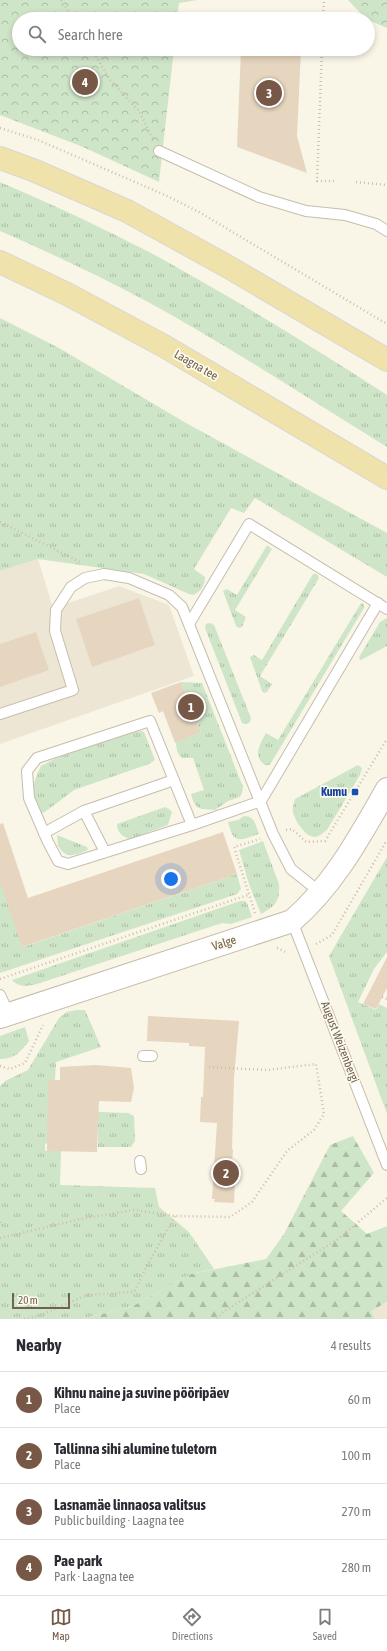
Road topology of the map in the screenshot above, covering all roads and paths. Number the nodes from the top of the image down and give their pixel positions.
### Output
1 (61, 0) edge
2 (324, 0) edge
3 (69, 12) edge
4 (323, 12) edge
5 (96, 56) edge
6 (322, 56) edge
7 (0, 128) edge
8 (159, 151) joint
9 (0, 158) edge
10 (335, 181) dead end
11 (356, 182) dead end
12 (387, 185) edge
13 (387, 231) edge
14 (0, 262) edge
15 (387, 324) edge
16 (387, 360) edge
17 (387, 478) edge
18 (0, 522) edge
19 (104, 574) junction
20 (378, 603) junction
21 (387, 609) edge
22 (188, 624) junction
23 (0, 714) edge
24 (387, 739) edge
25 (174, 780) junction
26 (387, 789) edge
27 (261, 801) junction
28 (84, 811) junction
29 (192, 825) junction
30 (44, 833) junction
31 (273, 834) junction
32 (106, 852) junction
33 (321, 893) junction
34 (292, 921) junction
35 (0, 979) edge
36 (382, 997) dead end
37 (387, 999) edge
38 (45, 1002) junction
39 (3, 1009) edge
40 (0, 1066) edge
41 (207, 1066) dead end
42 (387, 1165) edge
43 (387, 1198) edge
44 (175, 1216) junction
45 (0, 1222) edge
46 (0, 1226) edge
47 (0, 1238) edge
48 (24, 1319) edge
49 (217, 1319) edge

1 - 3 path
2 - 4 path
5 - 8 path
6 - 10 path
7 - 15 path
8 - 13 lane
9 - 16 main road
11 - 12 path
14 - 17 main road, Laagna tee
18 - 19 path
19 - 22 lane
19 - 23 lane
20 - 21 lane
20 - 22 lane
20 - 27 lane
22 - 27 lane
24 - 31 path
25 - 28 lane
25 - 29 lane
25 - 30 lane
26 - 33 street, Valge
27 - 29 lane
27 - 31 lane
28 - 30 lane
28 - 32 lane
29 - 32 lane
30 - 32 lane
31 - 33 lane
31 - 35 path
33 - 34 street, Valge
34 - 38 street, Valge
34 - 42 lane, August Weizenbergi
36 - 37 path
38 - 39 street, Valge
38 - 40 path
41 - 44 path
43 - 49 path
44 - 47 path
44 - 48 path
45 - 46 path

